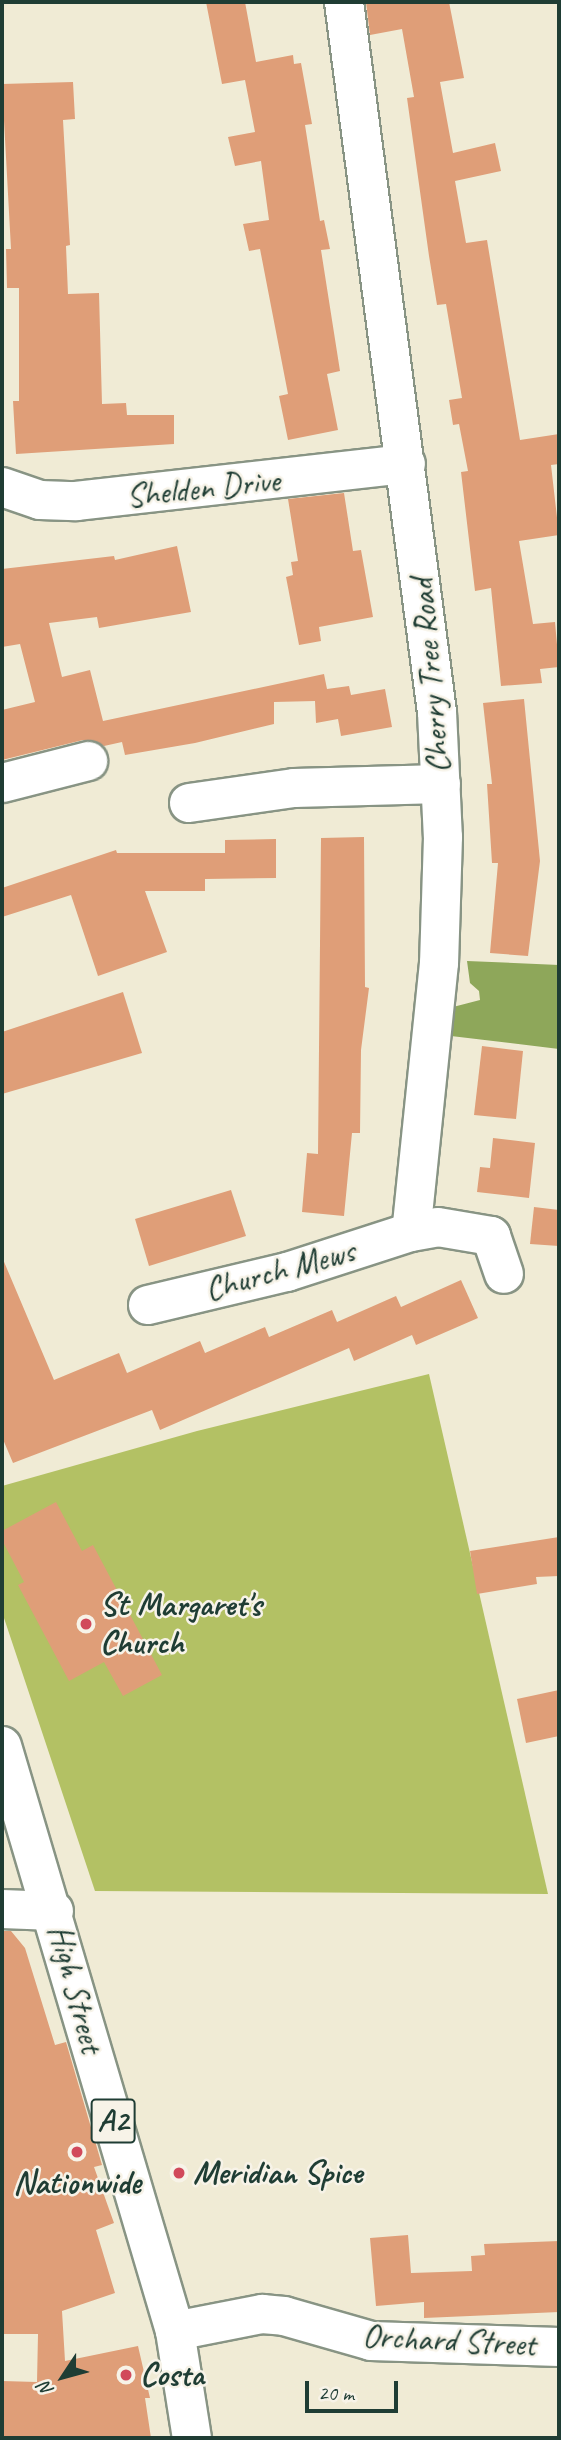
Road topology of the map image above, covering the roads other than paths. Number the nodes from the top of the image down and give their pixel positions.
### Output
1 (344, 2) edge
2 (406, 464) junction
3 (2, 487) edge
4 (88, 761) dead end
5 (2, 783) edge
6 (441, 783) junction
7 (189, 803) dead end
8 (411, 1232) junction
9 (504, 1274) dead end
10 (148, 1305) dead end
11 (2, 1746) edge
12 (2, 1909) edge
13 (54, 1911) junction
14 (175, 2330) junction
15 (559, 2347) edge
16 (192, 2438) edge

1 - 2 street, Cherry Tree Road
2 - 3 street, Shelden Drive
2 - 6 street, Cherry Tree Road
4 - 5 street
6 - 7 street
6 - 8 street, Cherry Tree Road
8 - 9 street
8 - 10 street, Church Mews
11 - 13 street, High Street / A2
12 - 13 street
13 - 14 street, High Street / A2
14 - 15 street, Orchard Street
14 - 16 street, High Street / A2

